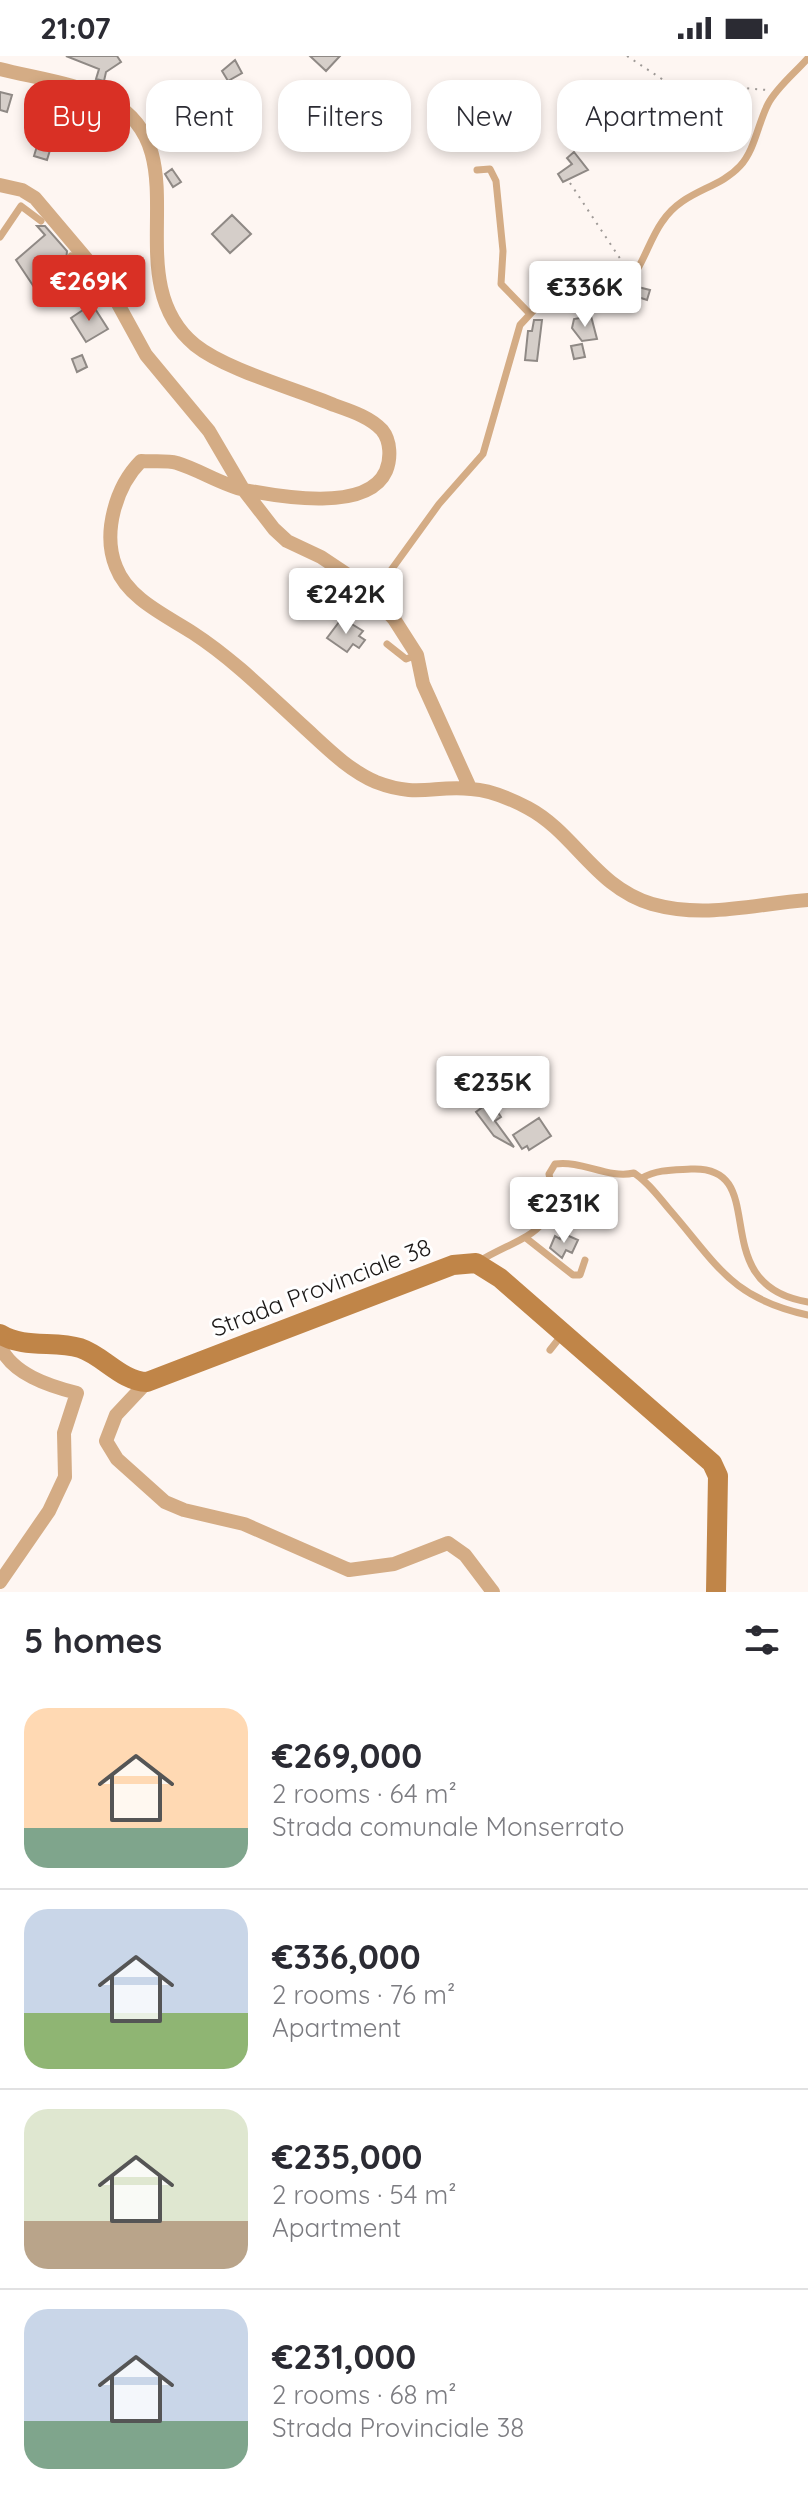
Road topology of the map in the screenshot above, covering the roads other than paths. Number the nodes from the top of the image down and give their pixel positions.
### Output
1 (808, 58) edge
2 (0, 69) edge
3 (477, 170) dead end
4 (0, 185) edge
5 (41, 221) dead end
6 (0, 237) edge
7 (530, 314) junction
8 (243, 489) junction
9 (370, 591) junction
10 (387, 644) dead end
11 (417, 655) junction
12 (470, 788) junction
13 (808, 900) edge
14 (642, 1178) junction
15 (526, 1238) junction
16 (585, 1260) dead end
17 (476, 1263) junction
18 (808, 1302) edge
19 (808, 1315) edge
20 (563, 1333) junction
21 (0, 1334) edge
22 (0, 1346) edge
23 (550, 1350) dead end
24 (147, 1382) junction
25 (0, 1582) edge
26 (493, 1592) edge
27 (716, 1592) edge

1 - 7 lane
2 - 8 street
3 - 7 lane
4 - 8 street
5 - 6 lane
7 - 9 lane
8 - 9 street
8 - 12 street
9 - 11 street
10 - 11 lane
11 - 12 street
12 - 13 street
14 - 15 lane
14 - 18 lane
14 - 19 lane
15 - 16 lane
15 - 17 lane
17 - 20 street
17 - 24 street, Strada Provinciale 38
20 - 23 lane
20 - 27 street
21 - 24 street
22 - 25 street
24 - 26 street

